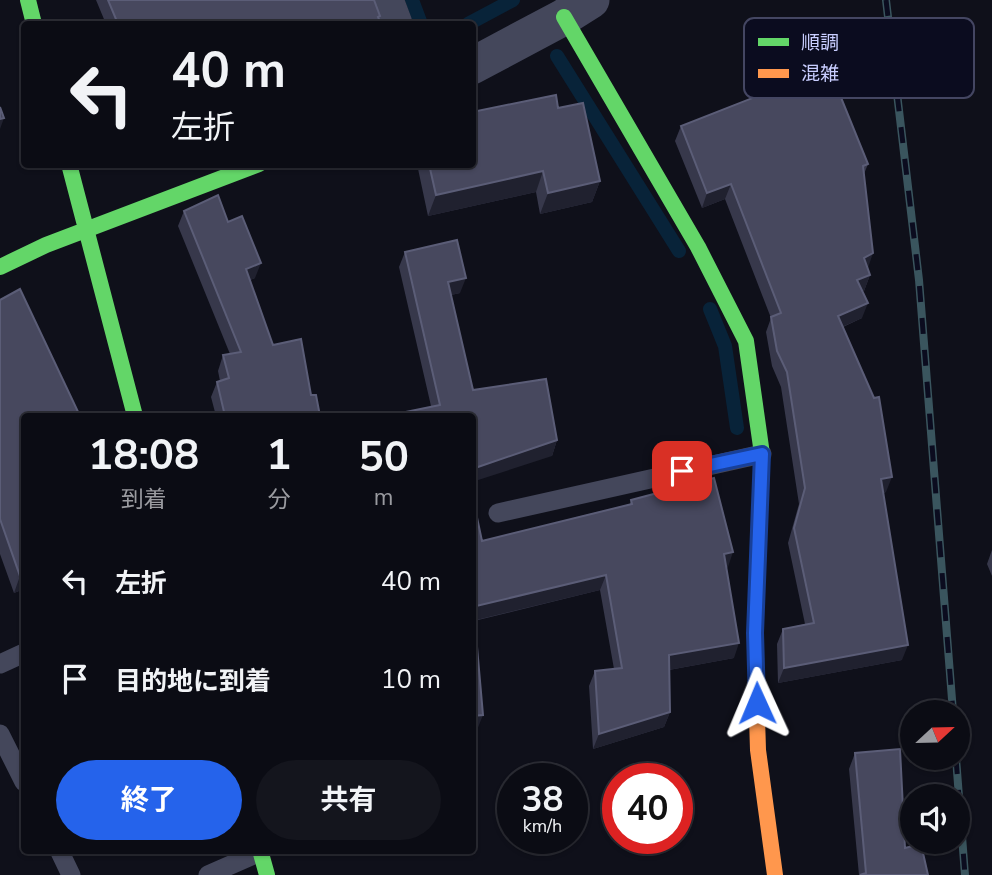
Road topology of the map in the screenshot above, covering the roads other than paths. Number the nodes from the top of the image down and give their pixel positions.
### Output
1 (28, 0) edge
2 (385, 0) edge
3 (578, 8) edge
4 (33, 21) edge
5 (393, 21) edge
6 (476, 64) edge
7 (70, 168) edge
8 (249, 168) edge
9 (87, 230) junction
10 (0, 267) edge
11 (134, 413) edge
12 (762, 454) junction
13 (498, 513) dead end
14 (21, 654) edge
15 (0, 664) edge
16 (0, 734) edge
17 (21, 776) edge
18 (61, 854) edge
19 (254, 854) edge
20 (261, 854) edge
21 (71, 875) edge
22 (208, 875) edge
23 (267, 875) edge
24 (775, 875) edge

1 - 4 street
2 - 5 street
3 - 6 street
3 - 12 street
7 - 9 street
8 - 9 street
9 - 10 street
9 - 11 street
12 - 13 lane
12 - 24 street
14 - 15 lane
16 - 17 lane
18 - 21 lane
19 - 22 lane
20 - 23 street

